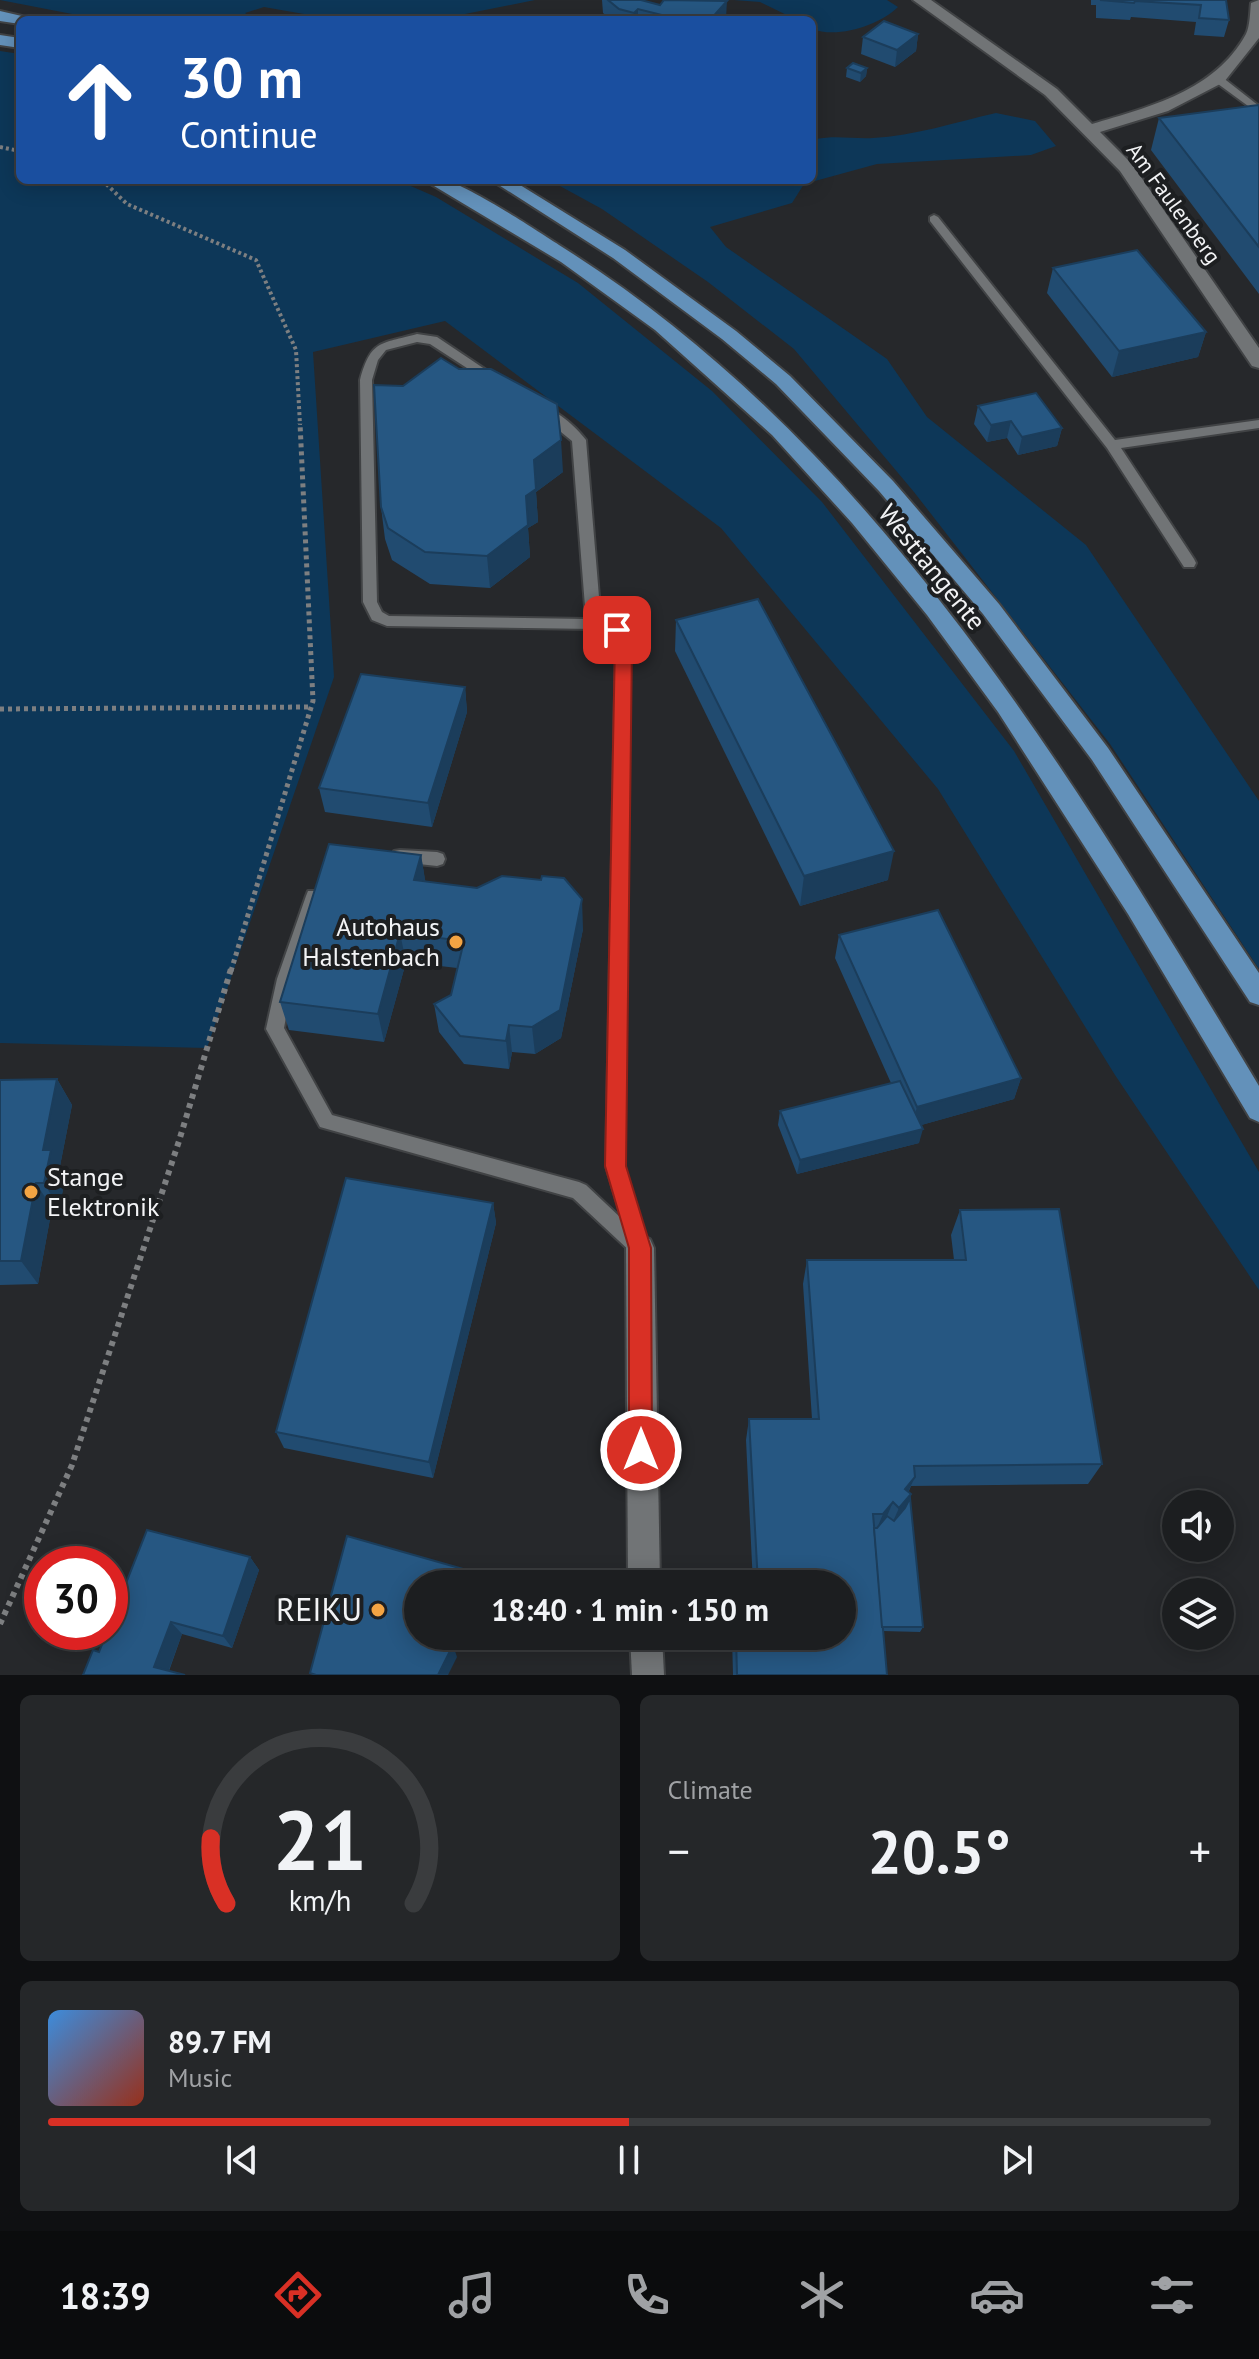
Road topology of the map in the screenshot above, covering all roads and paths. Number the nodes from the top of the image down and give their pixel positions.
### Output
1 (921, 0) edge
2 (1259, 3) edge
3 (1218, 79) junction
4 (1259, 111) edge
5 (1088, 130) junction
6 (106, 184) edge
7 (440, 184) edge
8 (506, 184) edge
9 (934, 219) dead end
10 (1256, 352) edge
11 (503, 385) edge
12 (527, 401) edge
13 (1259, 424) edge
14 (1112, 445) junction
15 (1189, 563) dead end
16 (594, 624) junction
17 (311, 707) junction
18 (0, 709) edge
19 (379, 854) edge
20 (437, 859) dead end
21 (323, 872) edge
22 (1259, 994) edge
23 (1259, 1110) edge
24 (640, 1248) junction
25 (644, 1570) edge
26 (0, 1624) edge
27 (647, 1650) edge
28 (648, 1675) edge

1 - 5 street, Am Faulenberg
2 - 3 street
3 - 4 lane
3 - 5 street
5 - 10 street, Am Faulenberg
6 - 17 path
7 - 23 main road, Westtangente
8 - 22 main road, Westtangente
9 - 14 lane
11 - 16 lane
12 - 16 lane
13 - 14 lane
14 - 15 lane
16 - 24 lane
17 - 18 path
17 - 26 path
19 - 20 lane
21 - 24 lane
24 - 25 street
27 - 28 street

